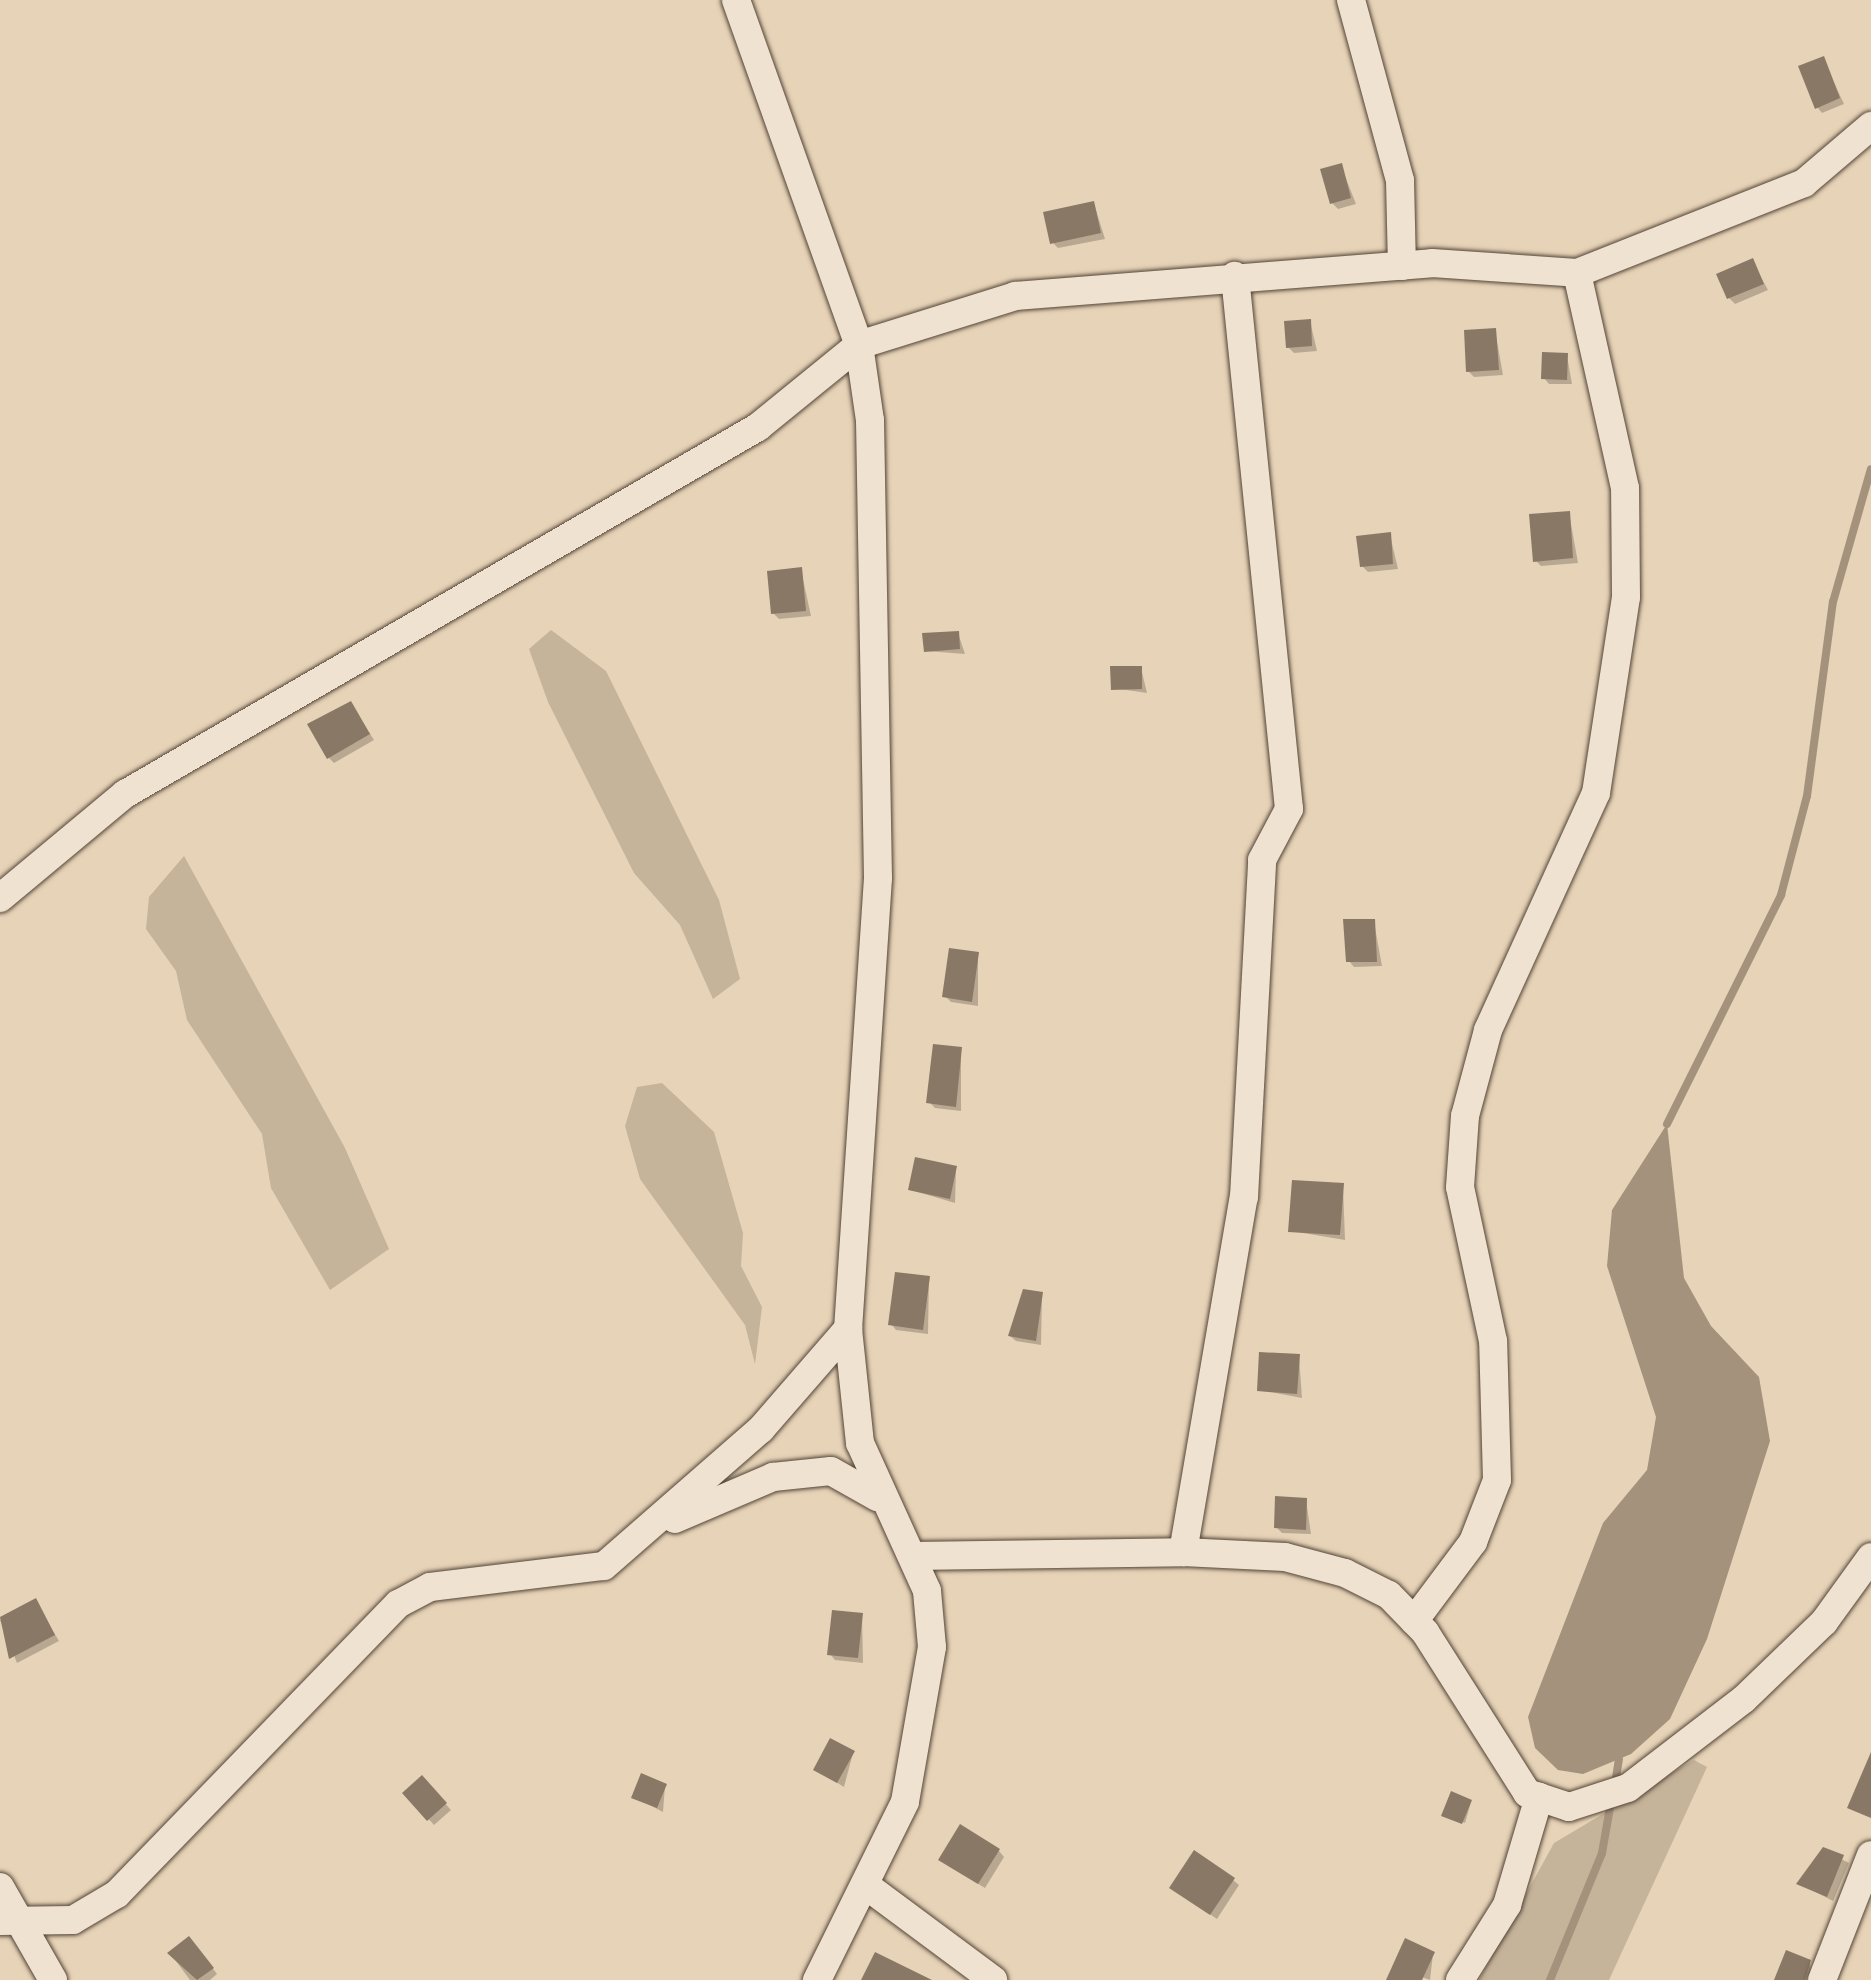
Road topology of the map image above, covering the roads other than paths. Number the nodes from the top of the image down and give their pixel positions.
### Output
1 (736, 0) edge
2 (1351, 0) edge
3 (1871, 126) edge
4 (1402, 266) junction
5 (1577, 274) junction
6 (1236, 276) junction
7 (859, 344) junction
8 (0, 898) edge
9 (848, 1329) junction
10 (878, 1497) junction
11 (653, 1529) junction
12 (1183, 1552) junction
13 (912, 1556) junction
14 (1871, 1557) edge
15 (1414, 1621) junction
16 (1540, 1797) junction
17 (1871, 1855) edge
18 (0, 1886) edge
19 (868, 1887) junction
20 (8, 1920) edge
21 (53, 1980) edge
22 (817, 1980) edge
23 (993, 1980) edge
24 (1460, 1980) edge
25 (1822, 1980) edge

1 - 7 street
2 - 4 street
3 - 5 street
4 - 5 street
4 - 6 street
5 - 15 street
6 - 7 street
6 - 12 street
7 - 8 street
7 - 9 street
9 - 10 street
9 - 11 street
10 - 11 street
10 - 13 street
11 - 20 street
12 - 13 street
12 - 15 street
13 - 19 street
14 - 16 street
15 - 16 street
16 - 24 street
17 - 25 street
18 - 20 street
19 - 22 street
19 - 23 street
20 - 21 street

